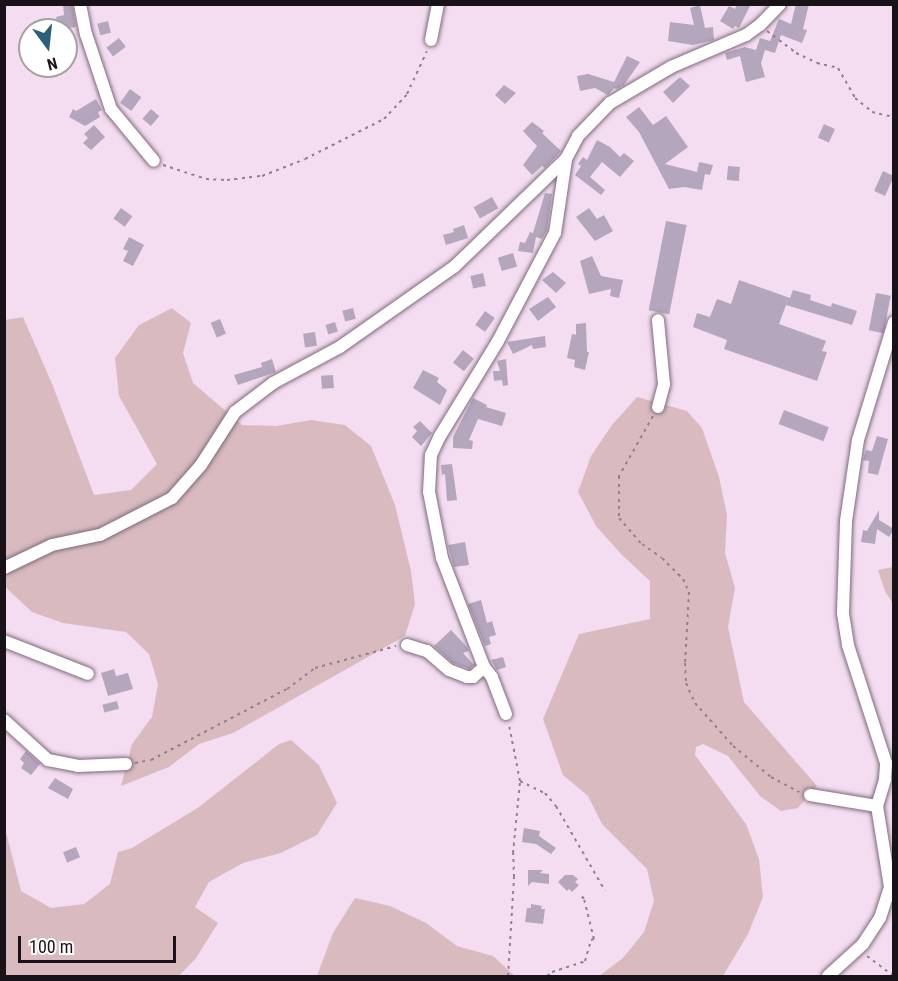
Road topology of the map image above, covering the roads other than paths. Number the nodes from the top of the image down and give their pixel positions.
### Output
1 (80, 4) edge
2 (438, 4) edge
3 (780, 4) edge
4 (431, 40) road end
5 (566, 159) junction
6 (154, 161) road end
7 (658, 320) dead end
8 (894, 322) edge
9 (658, 407) road end
10 (4, 568) edge
11 (4, 640) edge
12 (407, 645) road end
13 (484, 667) junction
14 (88, 674) dead end
15 (506, 714) road end
16 (4, 720) edge
17 (126, 764) road end
18 (810, 795) road end
19 (877, 806) junction
20 (828, 976) edge

1 - 6 street
2 - 4 street
3 - 5 street
5 - 10 street
5 - 13 street
7 - 9 street
8 - 19 street
11 - 14 street
12 - 13 street
13 - 15 street
16 - 17 street
18 - 19 street
19 - 20 street

